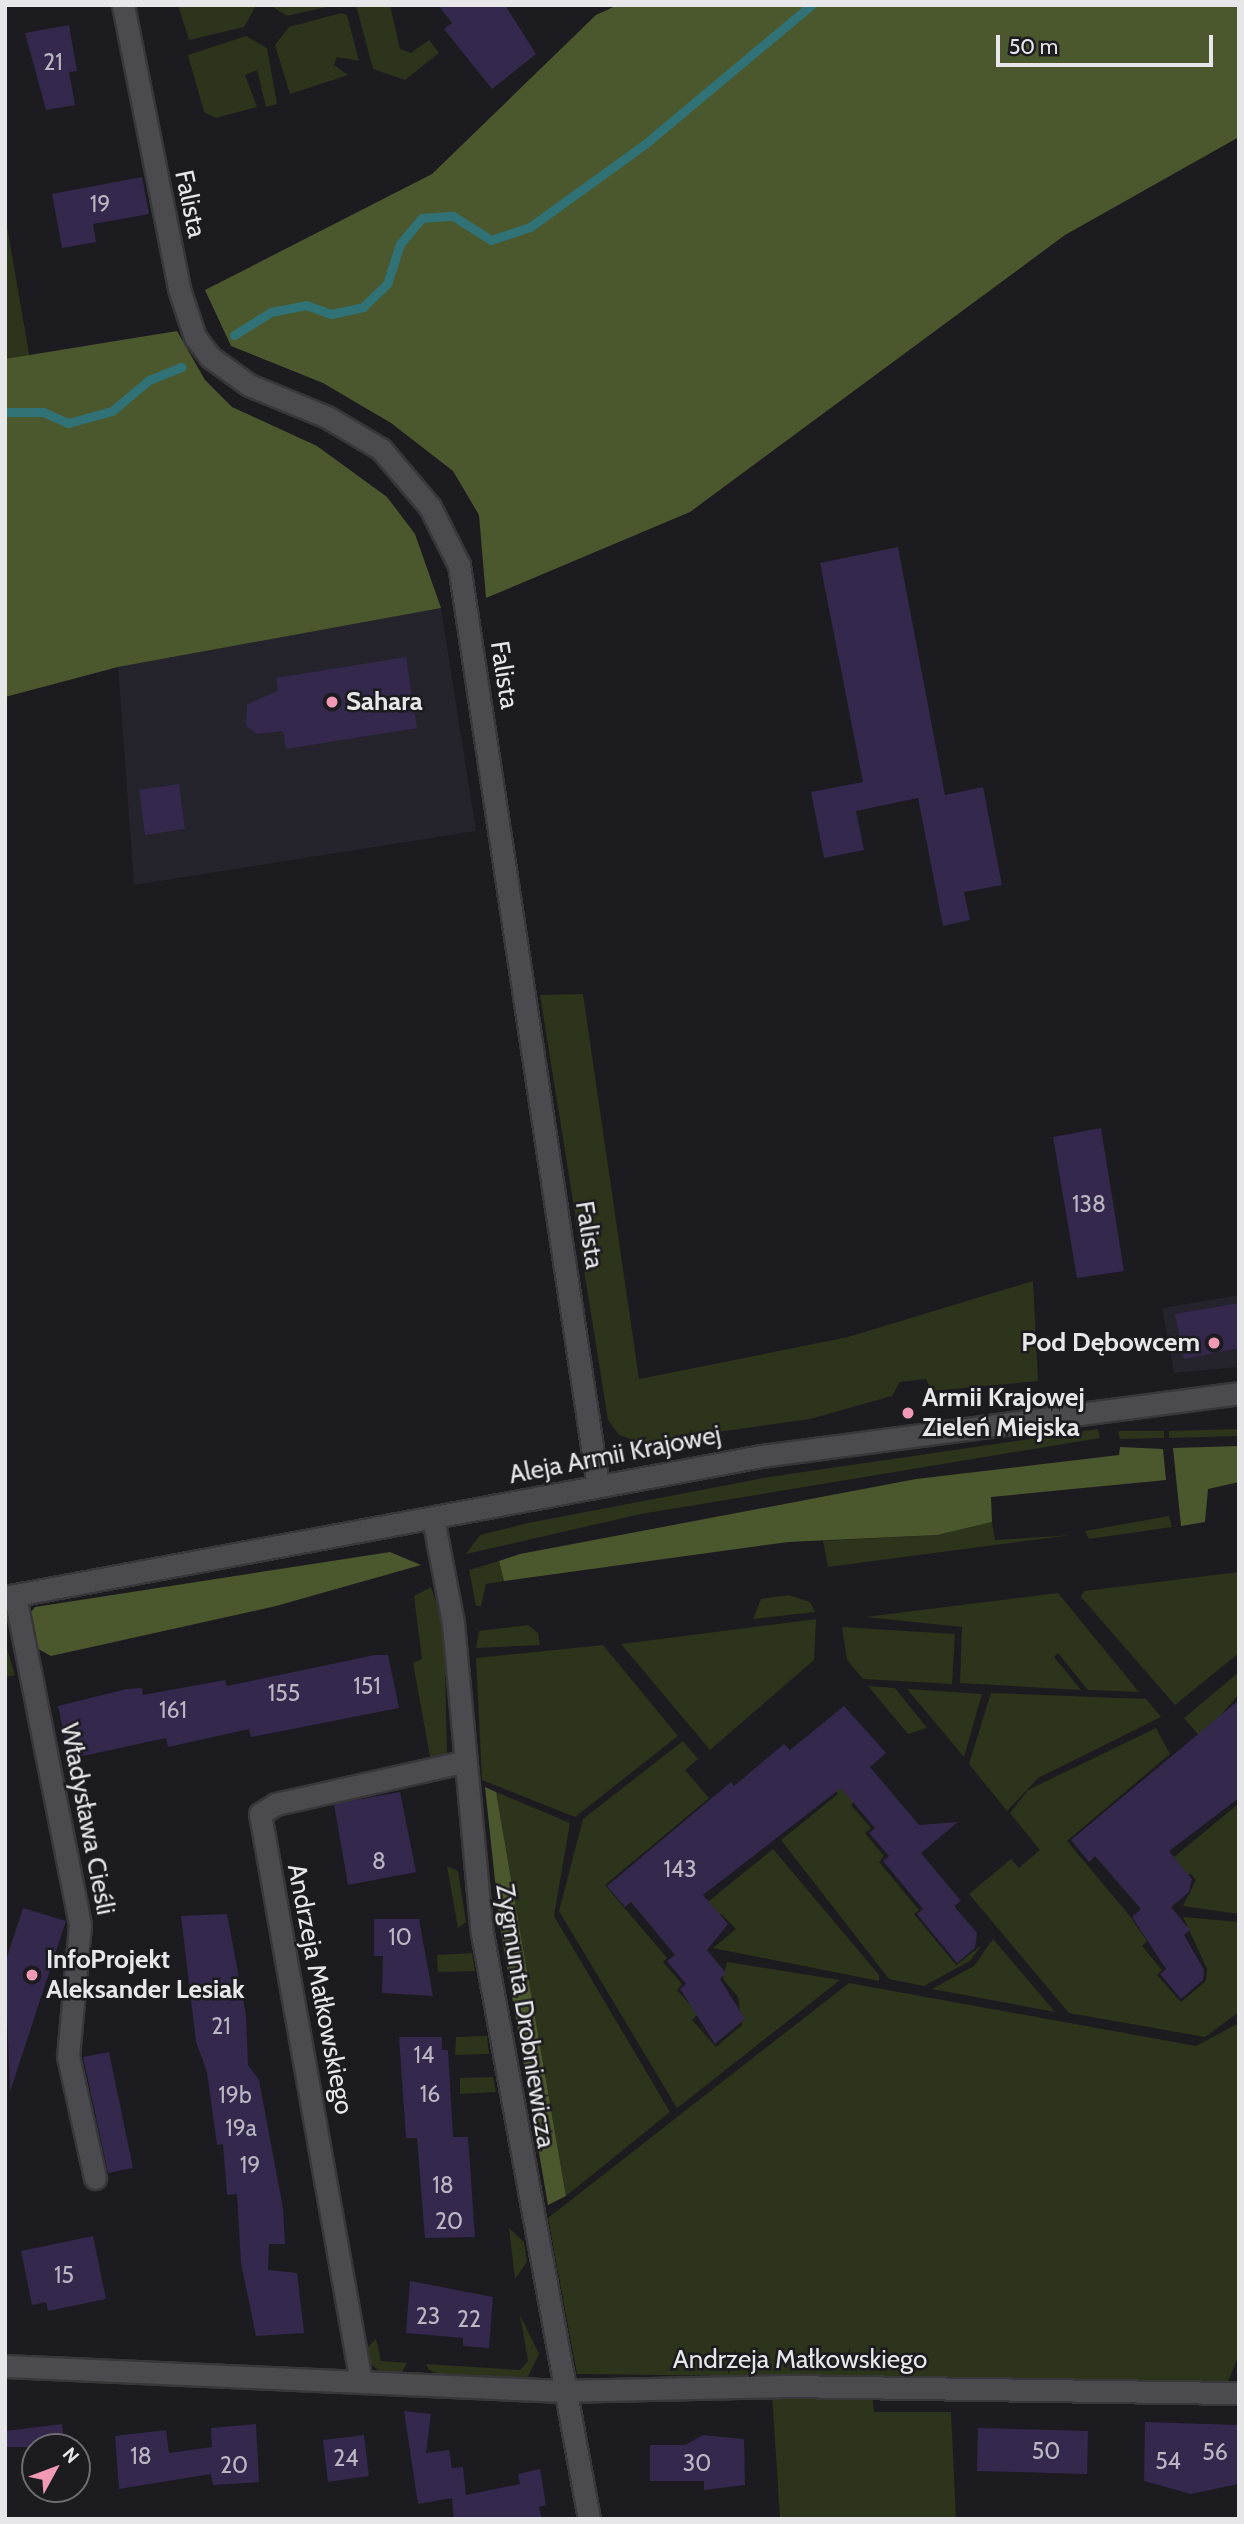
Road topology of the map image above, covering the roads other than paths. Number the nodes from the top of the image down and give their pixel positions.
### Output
1 (123, 5) edge
2 (1239, 1393) edge
3 (598, 1486) junction
4 (433, 1518) junction
5 (10, 1596) edge
6 (462, 1762) junction
7 (94, 2178) dead end
8 (5, 2366) edge
9 (361, 2382) junction
10 (562, 2391) junction
11 (1239, 2393) edge
12 (589, 2519) edge

1 - 3 street, Falista
2 - 3 street, Aleja Armii Krajowej
3 - 4 street, Aleja Armii Krajowej
4 - 5 street, Aleja Armii Krajowej
4 - 6 street, Zygmunta Drobniewicza
5 - 7 street, Władysława Cieśli
6 - 9 street, Andrzeja Małkowskiego
6 - 10 street, Zygmunta Drobniewicza
8 - 9 street, Andrzeja Małkowskiego
9 - 10 street, Andrzeja Małkowskiego
10 - 11 street, Andrzeja Małkowskiego
10 - 12 street, Zygmunta Drobniewicza

